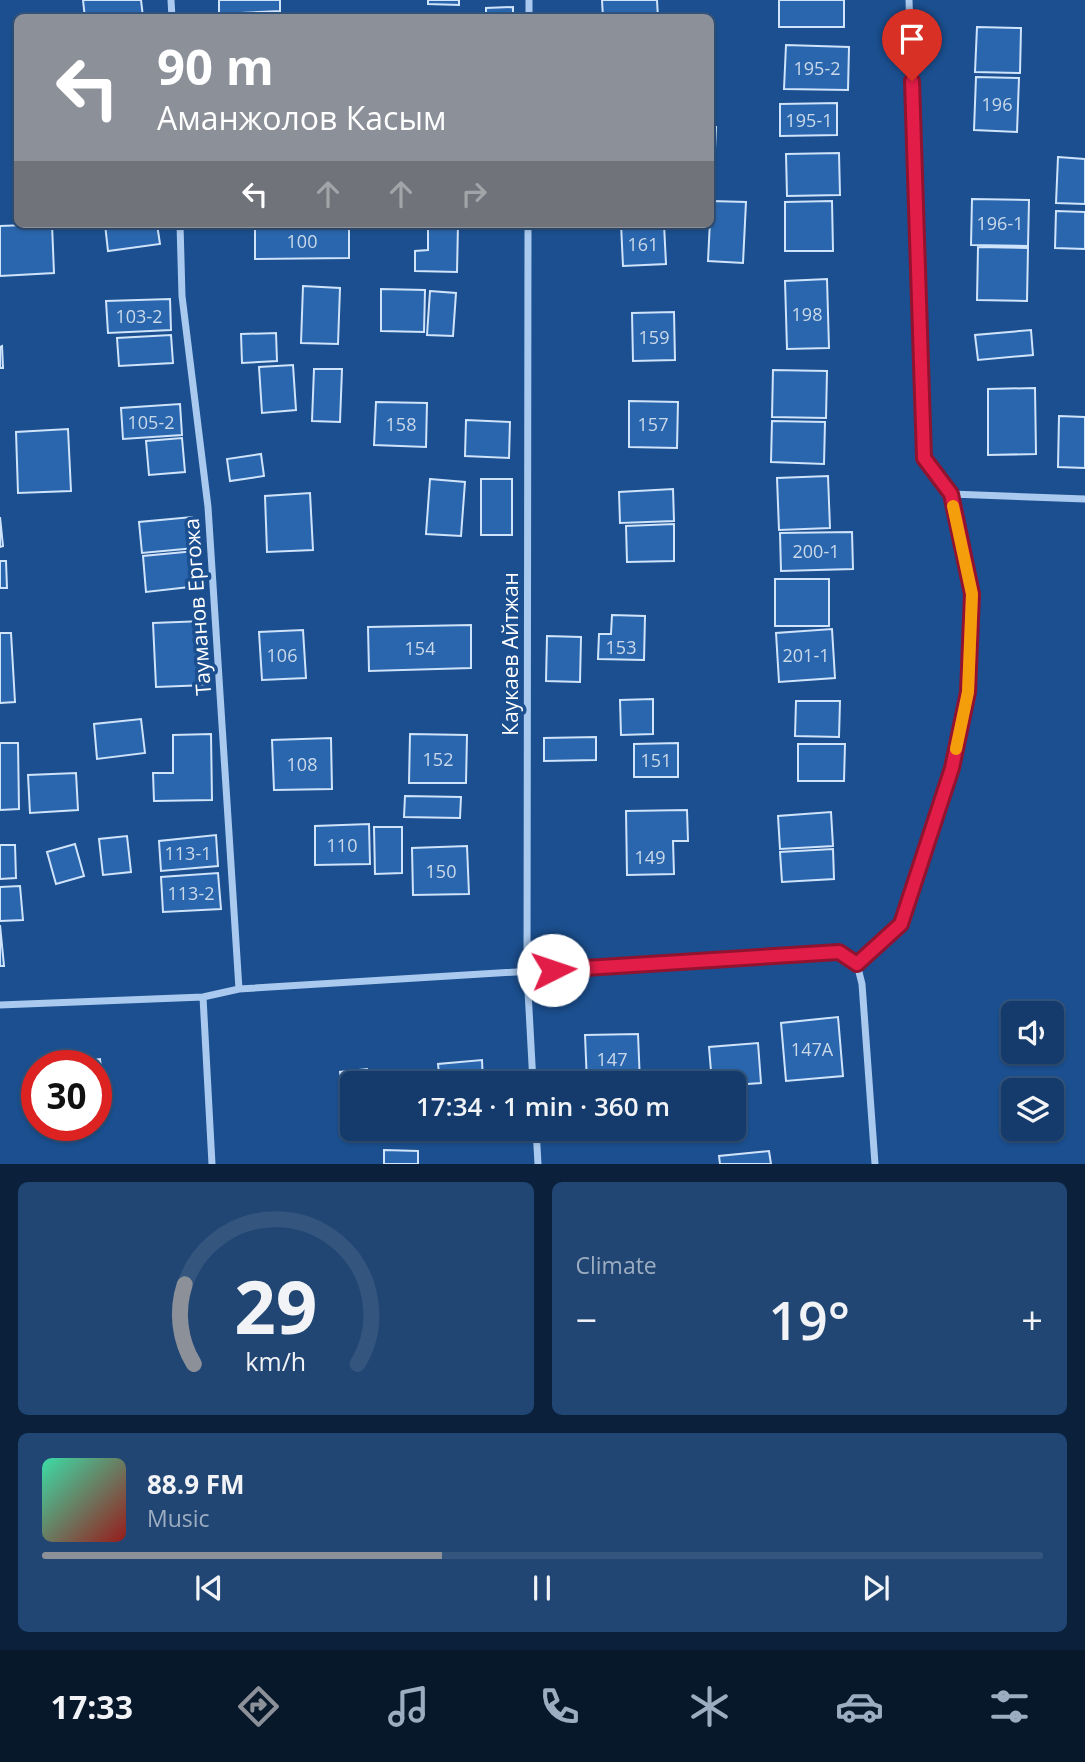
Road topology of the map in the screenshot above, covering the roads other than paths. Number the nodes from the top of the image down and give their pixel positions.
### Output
1 (909, 0) edge
2 (180, 228) edge
3 (528, 228) edge
4 (951, 494) junction
5 (1085, 499) edge
6 (857, 964) junction
7 (527, 972) junction
8 (239, 989) junction
9 (203, 997) junction
10 (0, 1005) edge
11 (532, 1071) edge
12 (537, 1141) edge
13 (212, 1164) edge
14 (538, 1164) edge
15 (875, 1164) edge

1 - 4 street
2 - 8 street, Тауманов Ергожа
3 - 7 street, Каукаев Айтжан
4 - 5 street
4 - 6 street
6 - 7 street
6 - 15 street
7 - 8 street
7 - 11 street, Каукаев Айтжан
8 - 9 street
9 - 10 street
9 - 13 street
12 - 14 street

